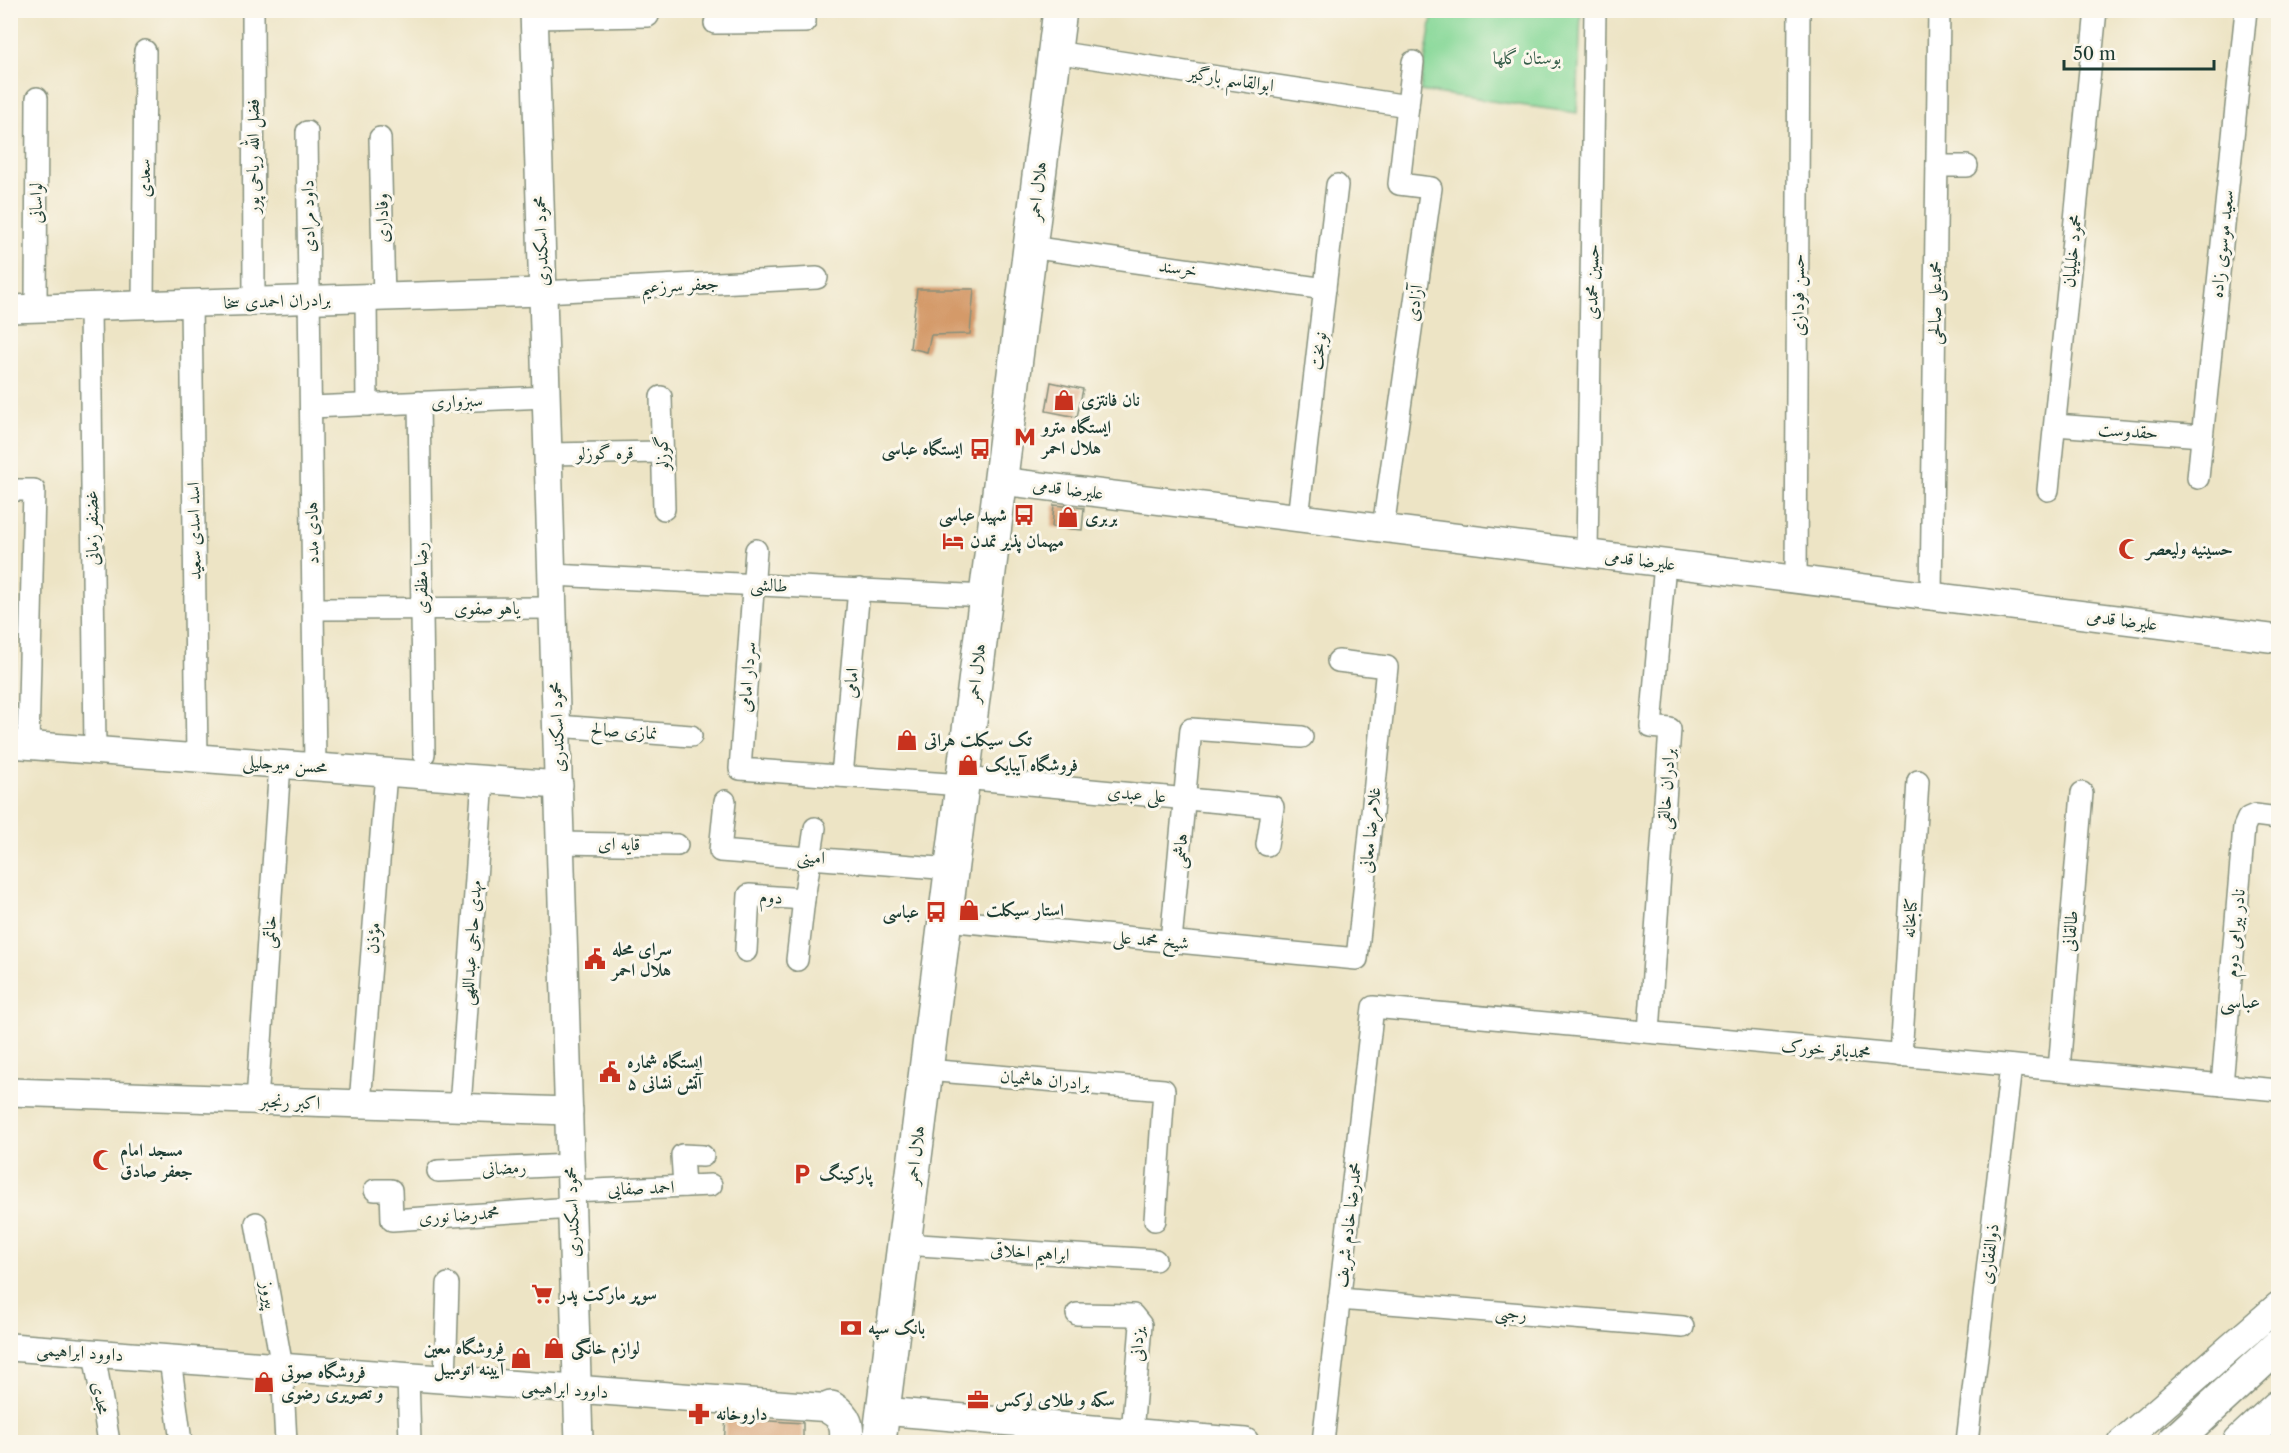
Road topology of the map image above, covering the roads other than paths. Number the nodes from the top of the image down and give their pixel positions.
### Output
1 (253, 10) edge
2 (805, 10) edge
3 (1060, 10) edge
4 (1595, 10) edge
5 (1799, 10) edge
6 (1939, 10) edge
7 (2096, 10) edge
8 (2246, 10) edge
9 (534, 14) edge
10 (648, 16) dead end
11 (715, 23) dead end
12 (145, 51) dead end
13 (1055, 52) junction
14 (1413, 62) dead end
15 (37, 98) dead end
16 (1408, 106) junction
17 (307, 132) dead end
18 (380, 138) dead end
19 (1937, 166) junction
20 (1967, 166) dead end
21 (1337, 185) dead end
22 (1030, 247) junction
23 (817, 278) dead end
24 (1325, 289) junction
25 (543, 292) junction
26 (375, 298) junction
27 (309, 300) junction
28 (254, 302) junction
29 (191, 303) junction
30 (144, 305) junction
31 (90, 307) junction
32 (23, 309) edge
33 (546, 397) junction
34 (661, 397) dead end
35 (419, 402) junction
36 (368, 405) junction
37 (310, 407) junction
38 (2055, 425) junction
39 (2202, 436) junction
40 (662, 452) junction
41 (548, 454) junction
42 (2198, 478) dead end
43 (1001, 481) junction
44 (10, 490) edge
45 (2048, 490) dead end
46 (664, 509) dead end
47 (1298, 518) junction
48 (1383, 528) junction
49 (756, 550) dead end
50 (1587, 553) junction
51 (1665, 563) junction
52 (552, 575) junction
53 (1796, 579) junction
54 (754, 584) junction
55 (859, 589) junction
56 (986, 596) junction
57 (1931, 596) junction
58 (421, 608) junction
59 (553, 608) junction
60 (313, 609) junction
61 (2278, 639) edge
62 (1338, 662) dead end
63 (557, 726) junction
64 (691, 736) dead end
65 (1302, 736) dead end
66 (19, 745) edge
67 (95, 750) junction
68 (424, 754) dead end
69 (198, 758) junction
70 (280, 764) junction
71 (315, 766) junction
72 (386, 772) junction
73 (842, 776) junction
74 (483, 779) junction
75 (1918, 780) dead end
76 (962, 782) junction
77 (558, 785) junction
78 (2082, 793) dead end
79 (1185, 799) junction
80 (725, 801) dead end
81 (2278, 818) edge
82 (815, 828) dead end
83 (560, 843) junction
84 (677, 845) dead end
85 (1267, 845) dead end
86 (811, 857) junction
87 (951, 869) junction
88 (804, 899) junction
89 (945, 920) junction
90 (1172, 941) junction
91 (746, 951) dead end
92 (1357, 959) joint
93 (797, 960) dead end
94 (1373, 1007) joint
95 (1649, 1032) junction
96 (1901, 1056) junction
97 (2011, 1066) junction
98 (926, 1070) junction
99 (2059, 1070) junction
100 (2222, 1085) junction
101 (2278, 1090) edge
102 (10, 1092) edge
103 (257, 1101) junction
104 (360, 1104) junction
105 (460, 1107) junction
106 (569, 1111) junction
107 (703, 1156) dead end
108 (438, 1171) dead end
109 (711, 1185) dead end
110 (684, 1186) junction
111 (571, 1188) junction
112 (375, 1190) dead end
113 (1155, 1220) dead end
114 (256, 1222) dead end
115 (904, 1244) junction
116 (1155, 1260) dead end
117 (448, 1284) dead end
118 (1339, 1299) junction
119 (2278, 1306) edge
120 (1077, 1314) dead end
121 (1683, 1327) dead end
122 (2278, 1346) edge
123 (10, 1347) edge
124 (94, 1353) junction
125 (170, 1359) junction
126 (282, 1367) junction
127 (408, 1377) junction
128 (445, 1380) junction
129 (578, 1390) junction
130 (2278, 1407) edge
131 (831, 1408) joint
132 (881, 1427) edge
133 (1140, 1436) edge
134 (109, 1443) edge
135 (181, 1443) edge
136 (286, 1443) edge
137 (410, 1443) edge
138 (579, 1443) edge
139 (846, 1443) edge
140 (897, 1443) edge
141 (1245, 1443) edge
142 (1323, 1443) edge
143 (1967, 1443) edge
144 (2122, 1443) edge
145 (2174, 1443) edge
146 (2240, 1443) edge

1 - 28 street, فضل الله ریاحی پور
2 - 11 street
3 - 13 main road, هلال احمر
4 - 50 street, حسین محمدی
5 - 53 street, حسن فودازی
6 - 19 street, محمدعلی صالحی
7 - 38 street, محمود خلیلیان
8 - 39 street, سعید موسوی زاده
9 - 10 street
9 - 25 street, محمود اسکندری
12 - 30 street, سعدی
13 - 16 street, ابوالقاسم بارگیر
13 - 22 main road, هلال احمر
14 - 16 street
15 - 32 street, لواسانی
16 - 48 street, آزادی
17 - 27 street, داود مرادی
18 - 26 street, وفاداری
19 - 20 street
19 - 57 street, محمدعلی صالحی
21 - 24 street, نوبخت
22 - 24 street, خرسند
22 - 43 main road, هلال احمر
23 - 25 street, جعفر سرزعیم
24 - 47 street, نوبخت
25 - 26 street, برادران احمدی سخا
25 - 33 street, محمود اسکندری
26 - 27 street, برادران احمدی سخا
26 - 36 street
27 - 28 street, برادران احمدی سخا
27 - 37 street, هادی مدد
28 - 29 street, برادران احمدی سخا
29 - 30 street, برادران احمدی سخا
29 - 69 street, اسد اسدی سعید
30 - 31 street, برادران احمدی سخا
31 - 32 street, برادران احمدی سخا
31 - 67 street, غضنفر زمانی
33 - 35 street, سبزواری
33 - 41 street, محمود اسکندری
34 - 40 street, گوزلو
35 - 36 street, سبزواری
35 - 58 street, رضا مظفری
36 - 37 street, سبزواری
37 - 60 street, هادی مدد
38 - 39 street, حقدوست
38 - 45 street, محمود خلیلیان
39 - 42 street, سعید موسوی زاده
40 - 41 street, قره گوزلو
40 - 46 street, گوزلو
41 - 52 street, محمود اسکندری
43 - 47 street, علیرضا قدمی
43 - 56 main road, هلال احمر
44 - 66 street
47 - 48 street, علیرضا قدمی
48 - 50 street, علیرضا قدمی
49 - 54 street, سردار امامی
50 - 51 street, علیرضا قدمی
51 - 53 street, علیرضا قدمی
51 - 95 street, برادران خالقی
52 - 54 street, طالشی
52 - 59 street, محمود اسکندری
53 - 57 street, علیرضا قدمی
54 - 55 street, طالشی
54 - 73 street, سردار امامی
55 - 56 street, طالشی
55 - 73 street, امامی
56 - 76 main road, هلال احمر
57 - 61 street, علیرضا قدمی
58 - 59 street, یاهو صفوی
58 - 60 street, یاهو صفوی
58 - 68 street, رضا مظفری
59 - 63 street, محمود اسکندری
60 - 71 street, هادی مدد
62 - 92 street, غلامرضا معانی
63 - 64 street, نمازی صالح
63 - 77 street, محمود اسکندری
65 - 79 street, هاشمی
66 - 67 street, محسن میرجلیلی
67 - 69 street, محسن میرجلیلی
69 - 70 street, محسن میرجلیلی
70 - 71 street, محسن میرجلیلی
70 - 103 street, خاتمی
71 - 72 street, محسن میرجلیلی
72 - 74 street, محسن میرجلیلی
72 - 104 street, مؤذن
73 - 76 street
74 - 77 street, محسن میرجلیلی
74 - 105 street, مهدی حاجی عبداللهی
75 - 96 street, کتابخانه
76 - 79 street, علی عبدی
76 - 87 main road, هلال احمر
77 - 83 street, محمود اسکندری
78 - 99 street, طالقانی
79 - 85 street, علی عبدی
79 - 90 street, هاشمی
80 - 86 street, امینی
81 - 100 street, نادر بیرامی دوم
82 - 86 street, دوم
83 - 84 street, قایه ای
83 - 106 street, محمود اسکندری
86 - 87 street, امینی
86 - 88 street, دوم
87 - 89 main road, هلال احمر
88 - 91 street, دوم
88 - 93 street
89 - 90 street, شیخ محمد علی
89 - 98 main road, هلال احمر
90 - 92 street, شیخ محمد علی
94 - 95 street, محمدباقر خورک
94 - 118 street, محمدرضا خادم شریف
95 - 96 street, محمدباقر خورک
96 - 97 street, محمدباقر خورک
97 - 99 street, محمدباقر خورک
97 - 143 street, ذوالفقاری
98 - 113 street, برادران هاشمیان
98 - 115 main road, هلال احمر
99 - 100 street, محمدباقر خورک
100 - 101 street, محمدباقر خورک
102 - 103 street, اکبر رنجبر
103 - 104 street, اکبر رنجبر
104 - 105 street, اکبر رنجبر
105 - 106 street, اکبر رنجبر
106 - 111 street, محمود اسکندری
107 - 110 street
108 - 111 street, رمضانی
109 - 110 street, احمد صفایی
110 - 111 street, احمد صفایی
111 - 112 street, محمدرضا نوری
111 - 129 street, محمود اسکندری
114 - 126 street, پیروز
115 - 116 street, ابراهیم اخلاقی
115 - 132 main road, هلال احمر
117 - 128 street
118 - 121 street, رجبی
118 - 142 street, محمدرضا خادم شریف
119 - 144 street
120 - 133 street, یزدانی
122 - 145 main road
123 - 124 street, داوود ابراهیمی
124 - 125 street, داوود ابراهیمی
124 - 134 street, مجدی
125 - 126 street, داوود ابراهیمی
125 - 135 street
126 - 127 street, داوود ابراهیمی
126 - 136 street, پیروز
127 - 128 street, داوود ابراهیمی
127 - 137 street
128 - 129 street, داوود ابراهیمی
129 - 131 street, داوود ابراهیمی
129 - 138 street, محمود اسکندری
130 - 146 main road
131 - 139 main road
132 - 133 street
132 - 140 main road
133 - 141 street

